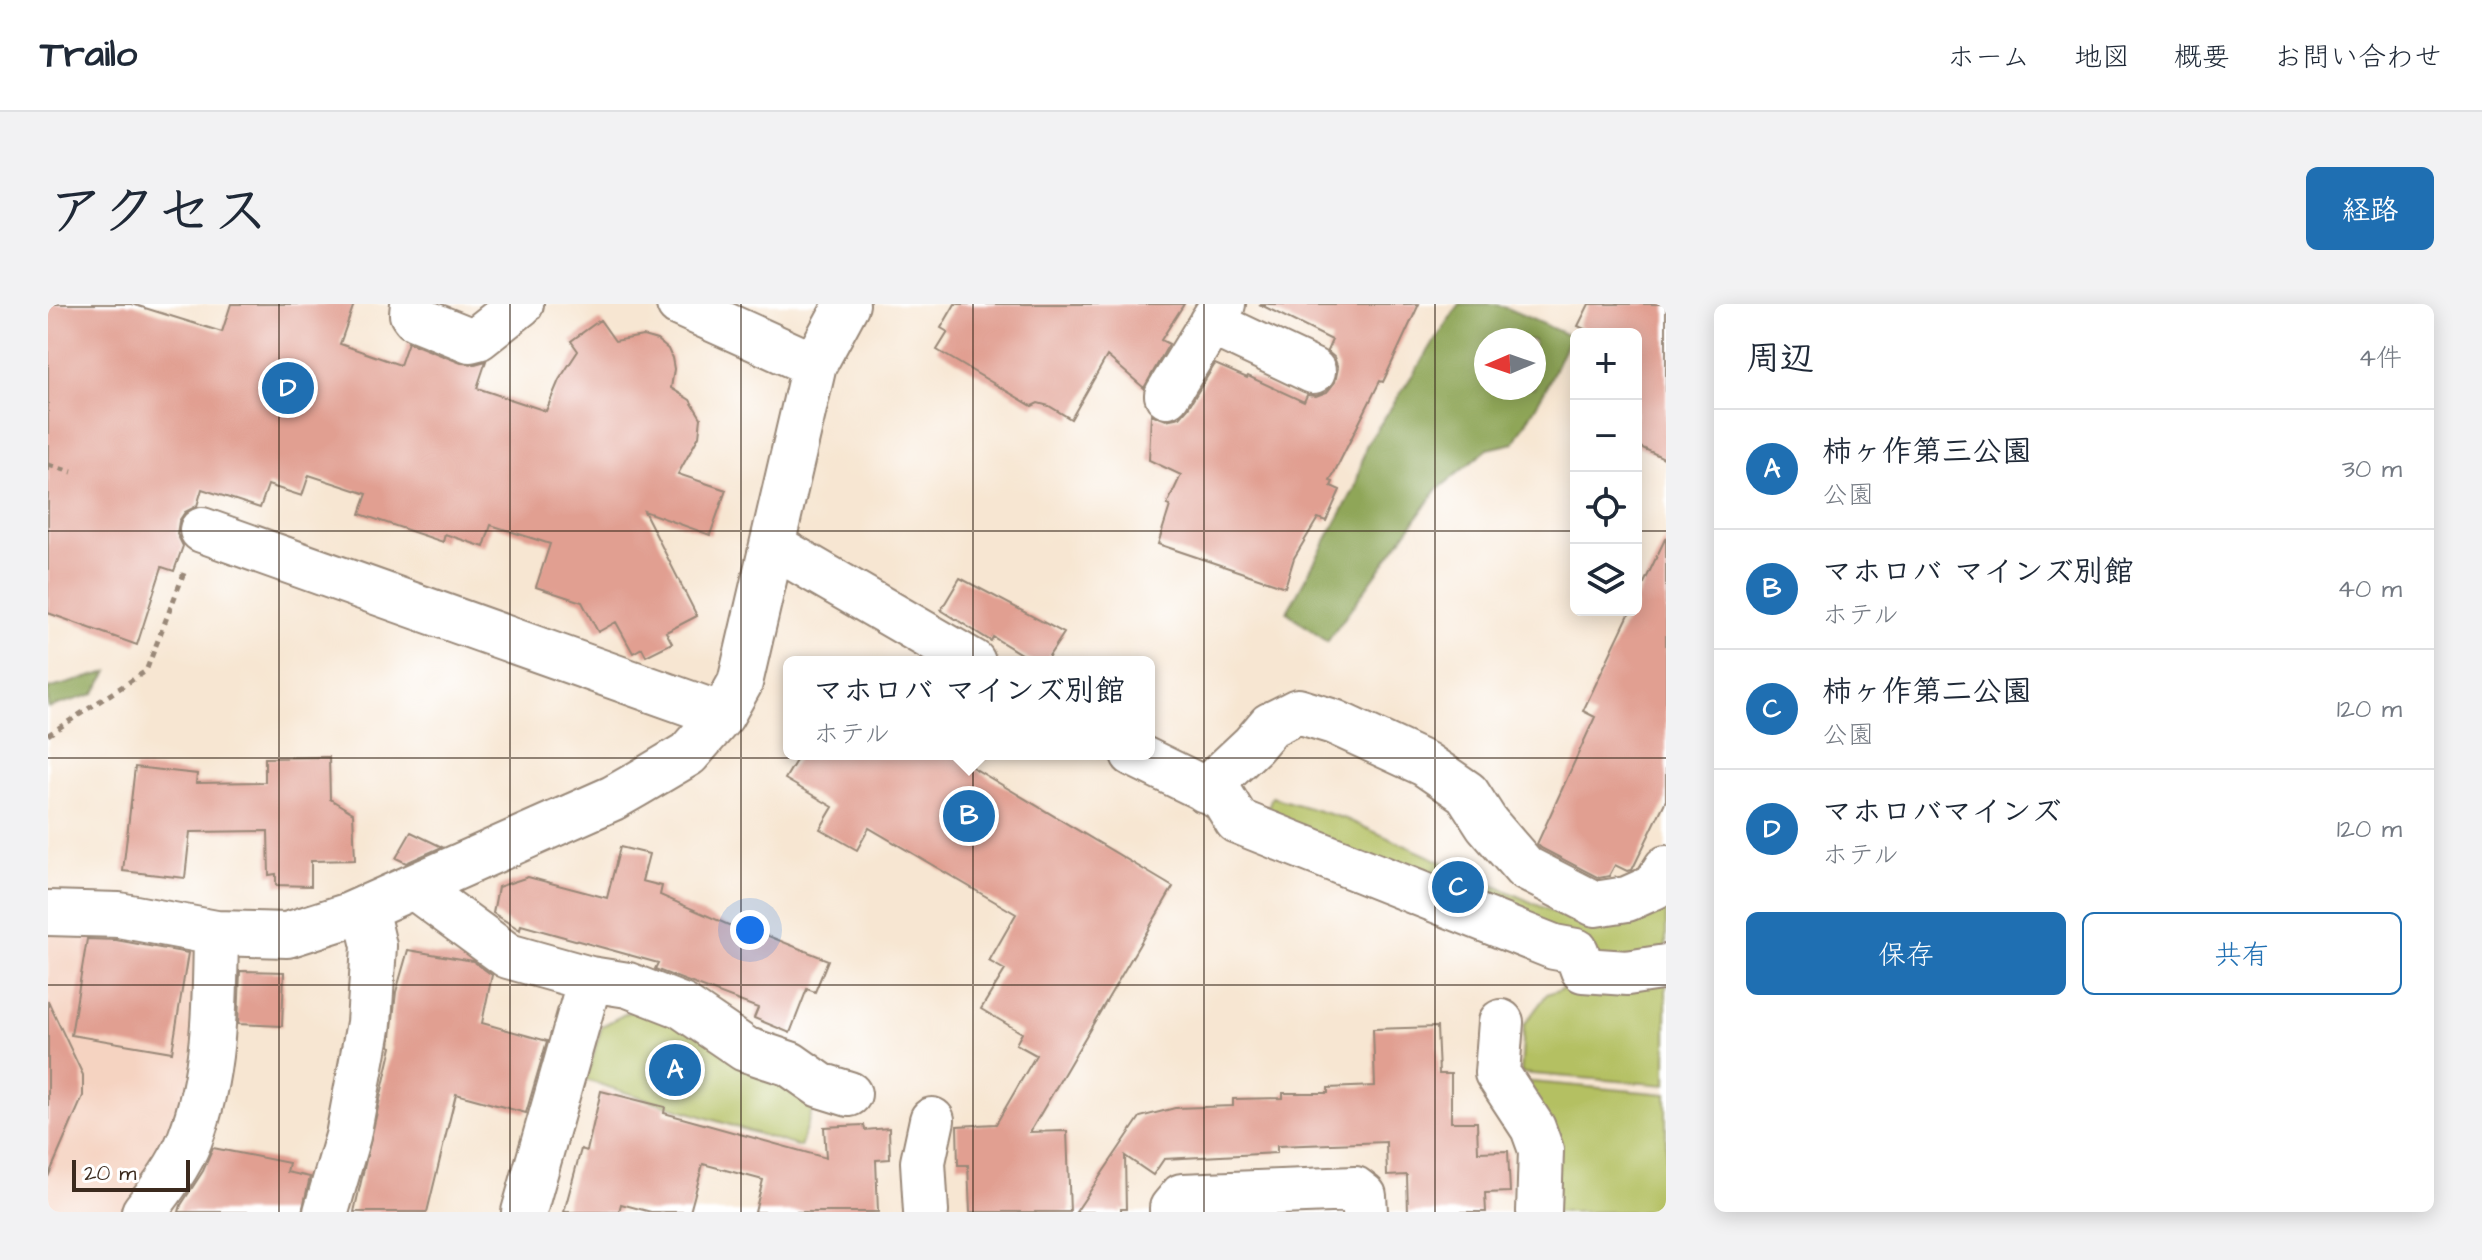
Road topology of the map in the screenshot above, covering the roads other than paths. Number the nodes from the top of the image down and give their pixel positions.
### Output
1 (413, 304) edge
2 (521, 304) edge
3 (679, 304) edge
4 (847, 304) edge
5 (1217, 314) edge
6 (814, 365) junction
7 (1313, 371) dead end
8 (1167, 395) dead end
9 (202, 530) road end
10 (773, 546) junction
11 (963, 656) edge
12 (722, 715) junction
13 (1145, 760) edge
14 (1205, 790) junction
15 (1666, 868) edge
16 (414, 887) junction
17 (365, 908) junction
18 (48, 913) edge
19 (216, 933) junction
20 (1666, 967) edge
21 (590, 979) junction
22 (1501, 1022) dead end
23 (849, 1094) dead end
24 (932, 1120) dead end
25 (935, 1200) edge
26 (144, 1212) edge
27 (326, 1212) edge
28 (524, 1212) edge
29 (1172, 1212) edge
30 (1365, 1212) edge
31 (1539, 1212) edge

1 - 2 street
3 - 6 street
4 - 6 street
5 - 7 street
5 - 8 street
6 - 10 street
9 - 12 street
10 - 11 street
10 - 12 street
12 - 16 street
13 - 14 street
14 - 15 street
14 - 20 street
16 - 17 street
16 - 21 street
17 - 19 street
17 - 27 street
18 - 19 street
19 - 26 street
21 - 23 street
21 - 28 street
22 - 31 street
24 - 25 street
29 - 30 street

